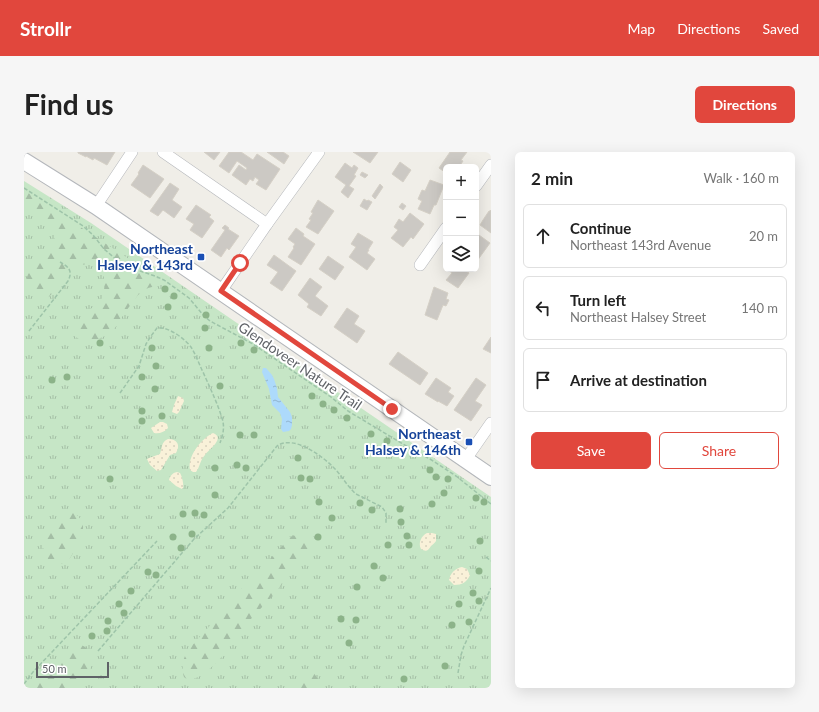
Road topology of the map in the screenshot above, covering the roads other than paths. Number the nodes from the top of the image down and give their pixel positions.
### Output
1 (132, 152) edge
2 (163, 152) edge
3 (319, 152) edge
4 (24, 161) edge
5 (491, 165) edge
6 (479, 182) edge
7 (96, 206) junction
8 (267, 224) junction
9 (443, 232) edge
10 (420, 265) dead end
11 (221, 291) junction
12 (491, 422) edge
13 (466, 459) junction
14 (491, 477) edge

1 - 7 street
2 - 8 street
3 - 8 street
4 - 7 main road
5 - 6 street
7 - 11 main road
8 - 11 street
9 - 10 street
11 - 13 main road
12 - 13 street
13 - 14 main road

